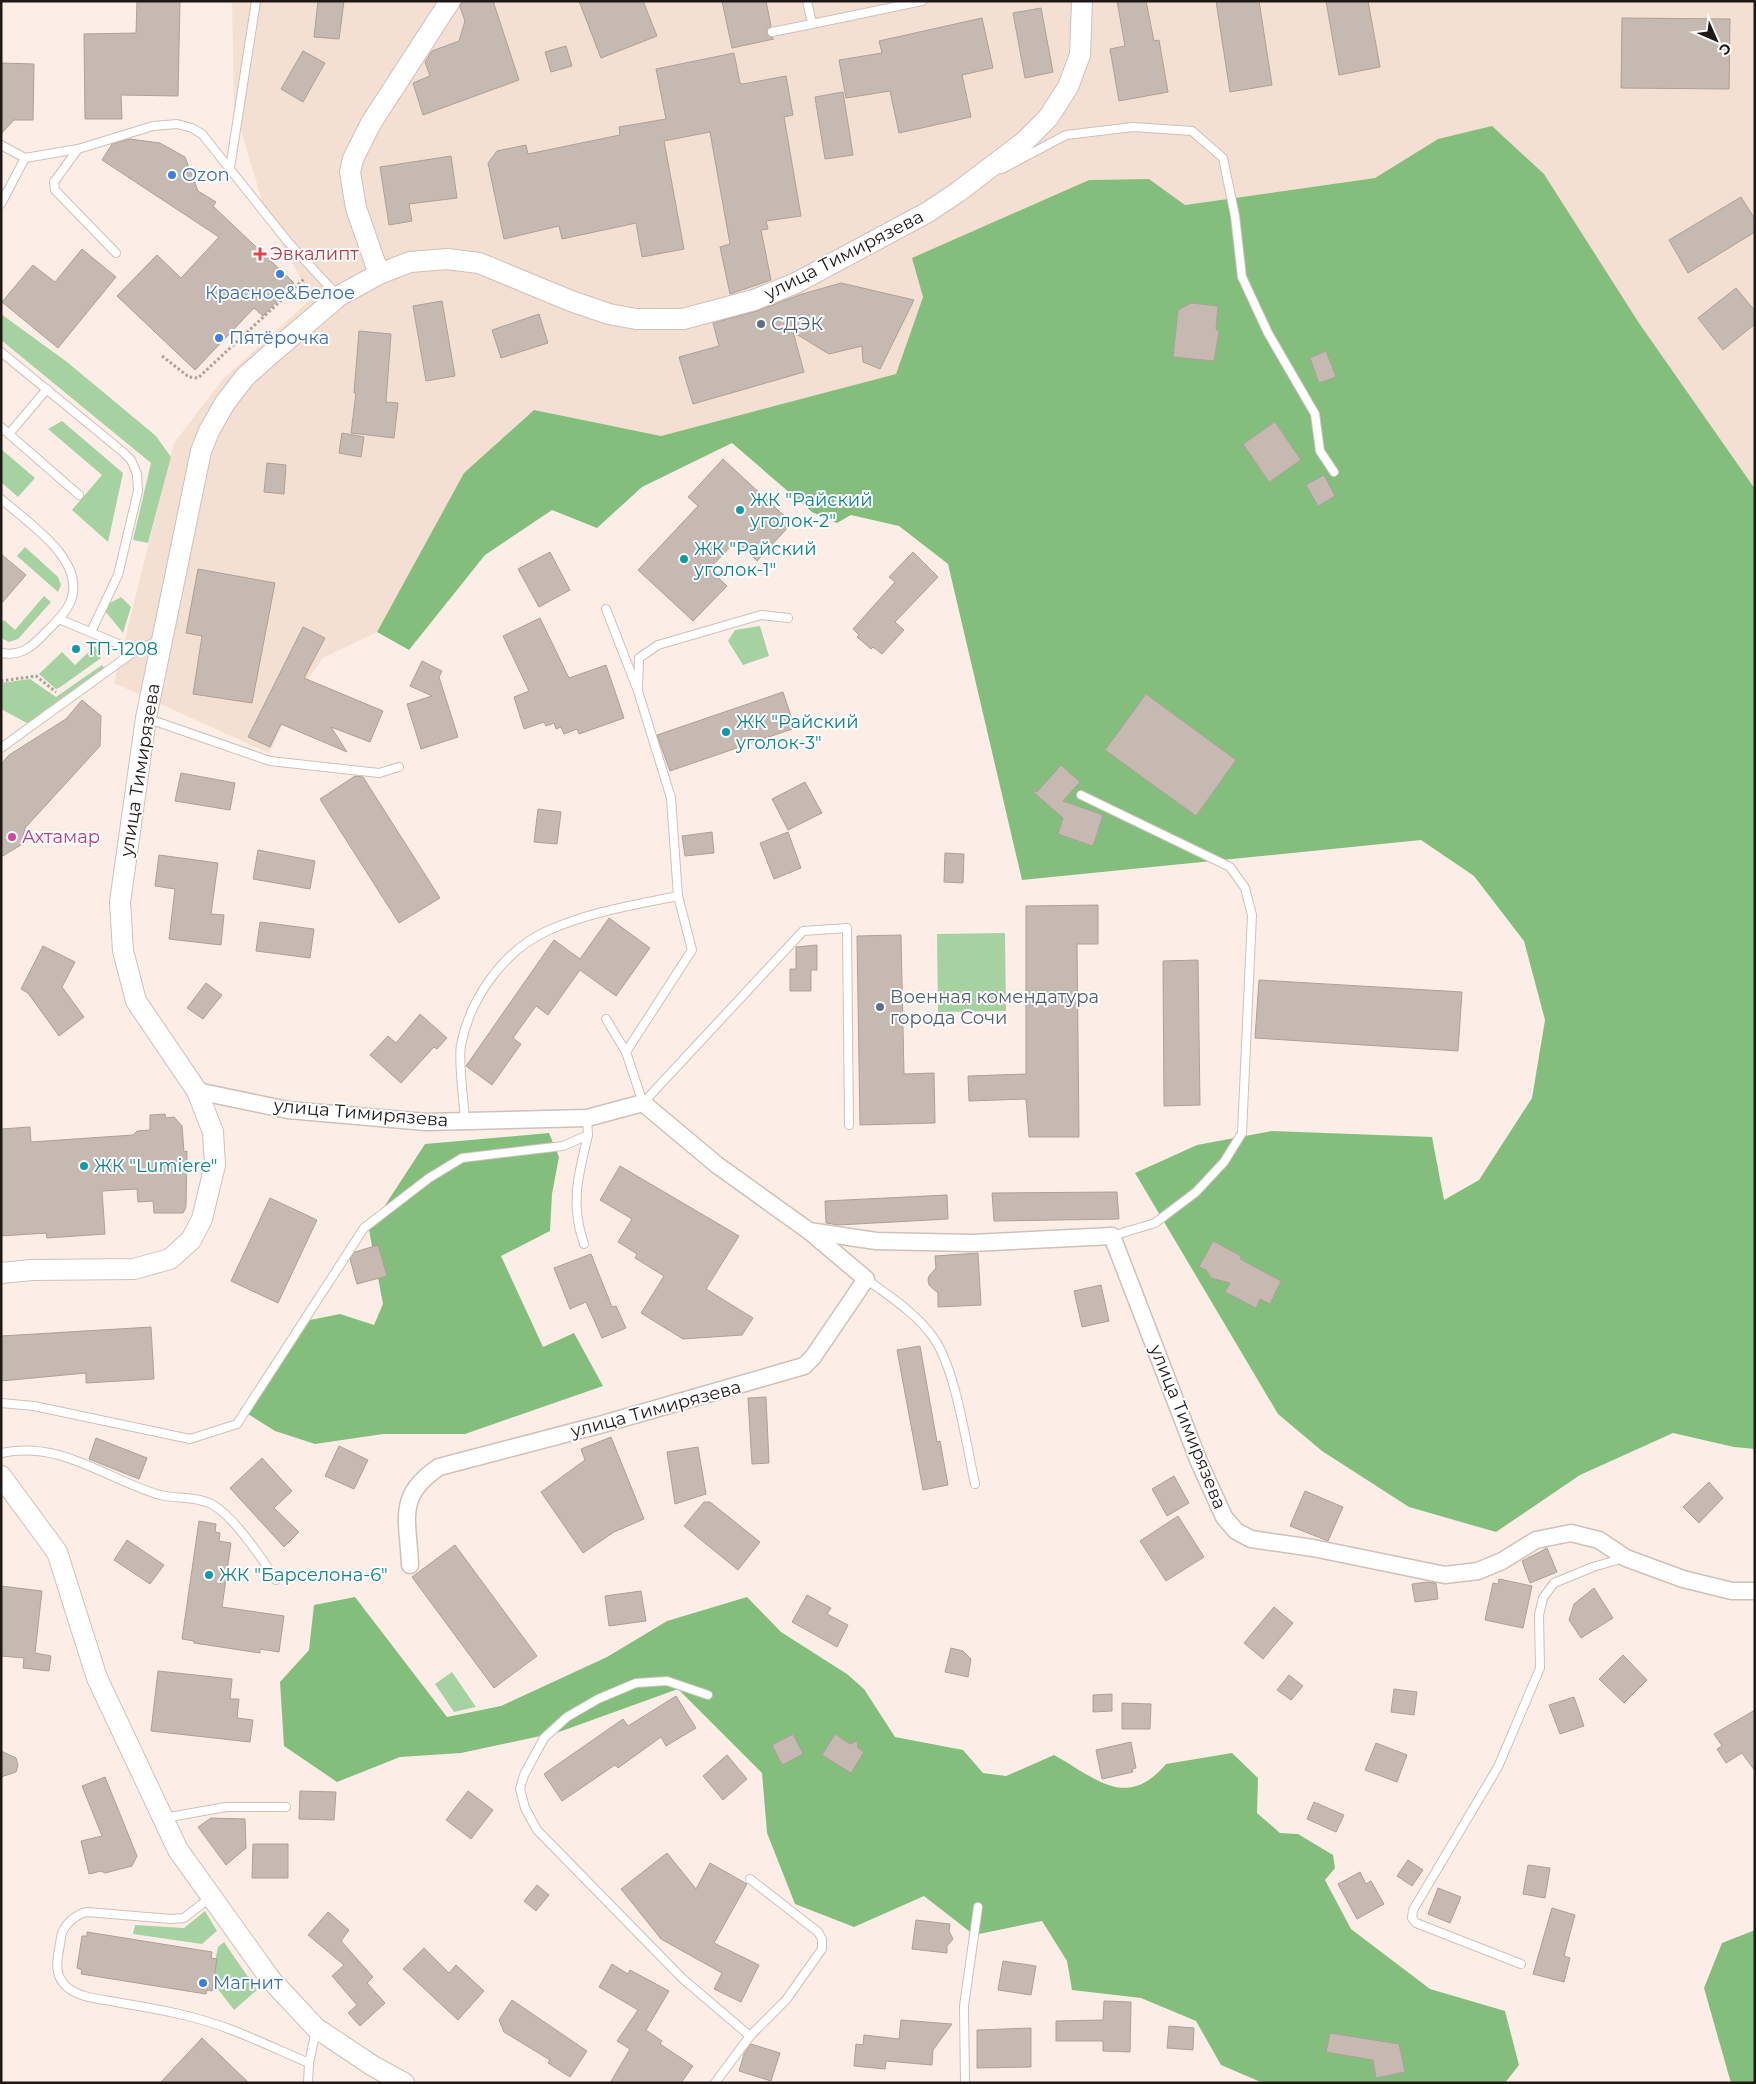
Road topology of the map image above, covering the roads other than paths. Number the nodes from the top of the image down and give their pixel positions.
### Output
1 (256, 1) edge
2 (450, 1) edge
3 (807, 1) edge
4 (922, 1) edge
5 (1082, 1) edge
6 (893, 4) edge
7 (812, 24) junction
8 (772, 32) dead end
9 (1, 145) edge
10 (78, 149) junction
11 (25, 158) junction
12 (230, 168) junction
13 (958, 192) junction
14 (1, 204) edge
15 (116, 253) dead end
16 (379, 274) junction
17 (339, 296) junction
18 (1, 352) edge
19 (47, 389) junction
20 (1, 427) edge
21 (9, 434) junction
22 (1334, 472) dead end
23 (79, 495) dead end
24 (1, 499) edge
25 (606, 609) dead end
26 (788, 618) dead end
27 (59, 619) junction
28 (91, 632) junction
29 (162, 638) junction
30 (135, 651) junction
31 (1, 653) edge
32 (638, 691) junction
33 (146, 718) junction
34 (1, 748) edge
35 (399, 767) dead end
36 (1081, 794) dead end
37 (678, 896) junction
38 (606, 1019) dead end
39 (626, 1052) junction
40 (197, 1091) junction
41 (643, 1102) junction
42 (587, 1118) junction
43 (465, 1121) junction
44 (849, 1125) dead end
45 (588, 1135) junction
46 (809, 1231) junction
47 (1112, 1236) junction
48 (584, 1244) dead end
49 (1, 1273) edge
50 (866, 1279) junction
51 (1, 1403) edge
52 (1, 1453) edge
53 (1, 1476) edge
54 (975, 1484) dead end
55 (1626, 1558) junction
56 (410, 1565) dead end
57 (276, 1580) dead end
58 (1755, 1591) edge
59 (708, 1695) dead end
60 (286, 1807) dead end
61 (163, 1818) junction
62 (750, 1879) dead end
63 (211, 1897) junction
64 (978, 1908) dead end
65 (1521, 1964) dead end
66 (316, 2028) junction
67 (750, 2036) junction
68 (309, 2063) junction
69 (308, 2083) edge
70 (404, 2083) edge
71 (715, 2083) edge
72 (965, 2083) edge

1 - 12 lane
2 - 16 street
3 - 7 lane
4 - 6 lane
5 - 13 street, улица Тимирязева
6 - 7 lane
7 - 8 lane
9 - 11 lane
10 - 11 lane
10 - 12 lane
10 - 15 lane
11 - 14 lane
12 - 17 lane
13 - 16 street, улица Тимирязева
13 - 22 lane
16 - 17 street, улица Тимирязева
17 - 29 street, улица Тимирязева
18 - 19 lane
19 - 21 lane
19 - 28 lane
20 - 21 lane
21 - 23 lane
24 - 27 lane
25 - 32 lane
26 - 32 lane
27 - 28 lane
27 - 31 lane
28 - 30 lane
29 - 30 lane
29 - 33 street, улица Тимирязева
30 - 34 lane
32 - 37 lane
33 - 35 lane
33 - 40 street, улица Тимирязева
36 - 47 lane
37 - 39 lane
37 - 43 lane
38 - 39 lane
39 - 41 lane
40 - 43 street, улица Тимирязева
40 - 49 street, улица Тимирязева
41 - 42 street, улица Тимирязева
41 - 44 lane
41 - 46 street
42 - 43 street, улица Тимирязева
42 - 45 lane
45 - 48 lane
45 - 51 lane
46 - 47 street
46 - 50 street
47 - 55 street, улица Тимирязева
50 - 54 lane
50 - 56 street, улица Тимирязева
52 - 57 lane
53 - 61 street
55 - 58 street, улица Тимирязева
55 - 65 lane
59 - 67 lane
60 - 61 lane
61 - 63 street
62 - 67 lane
63 - 66 street
63 - 68 lane
64 - 72 lane
66 - 68 lane
66 - 70 street
67 - 71 lane
68 - 69 lane

